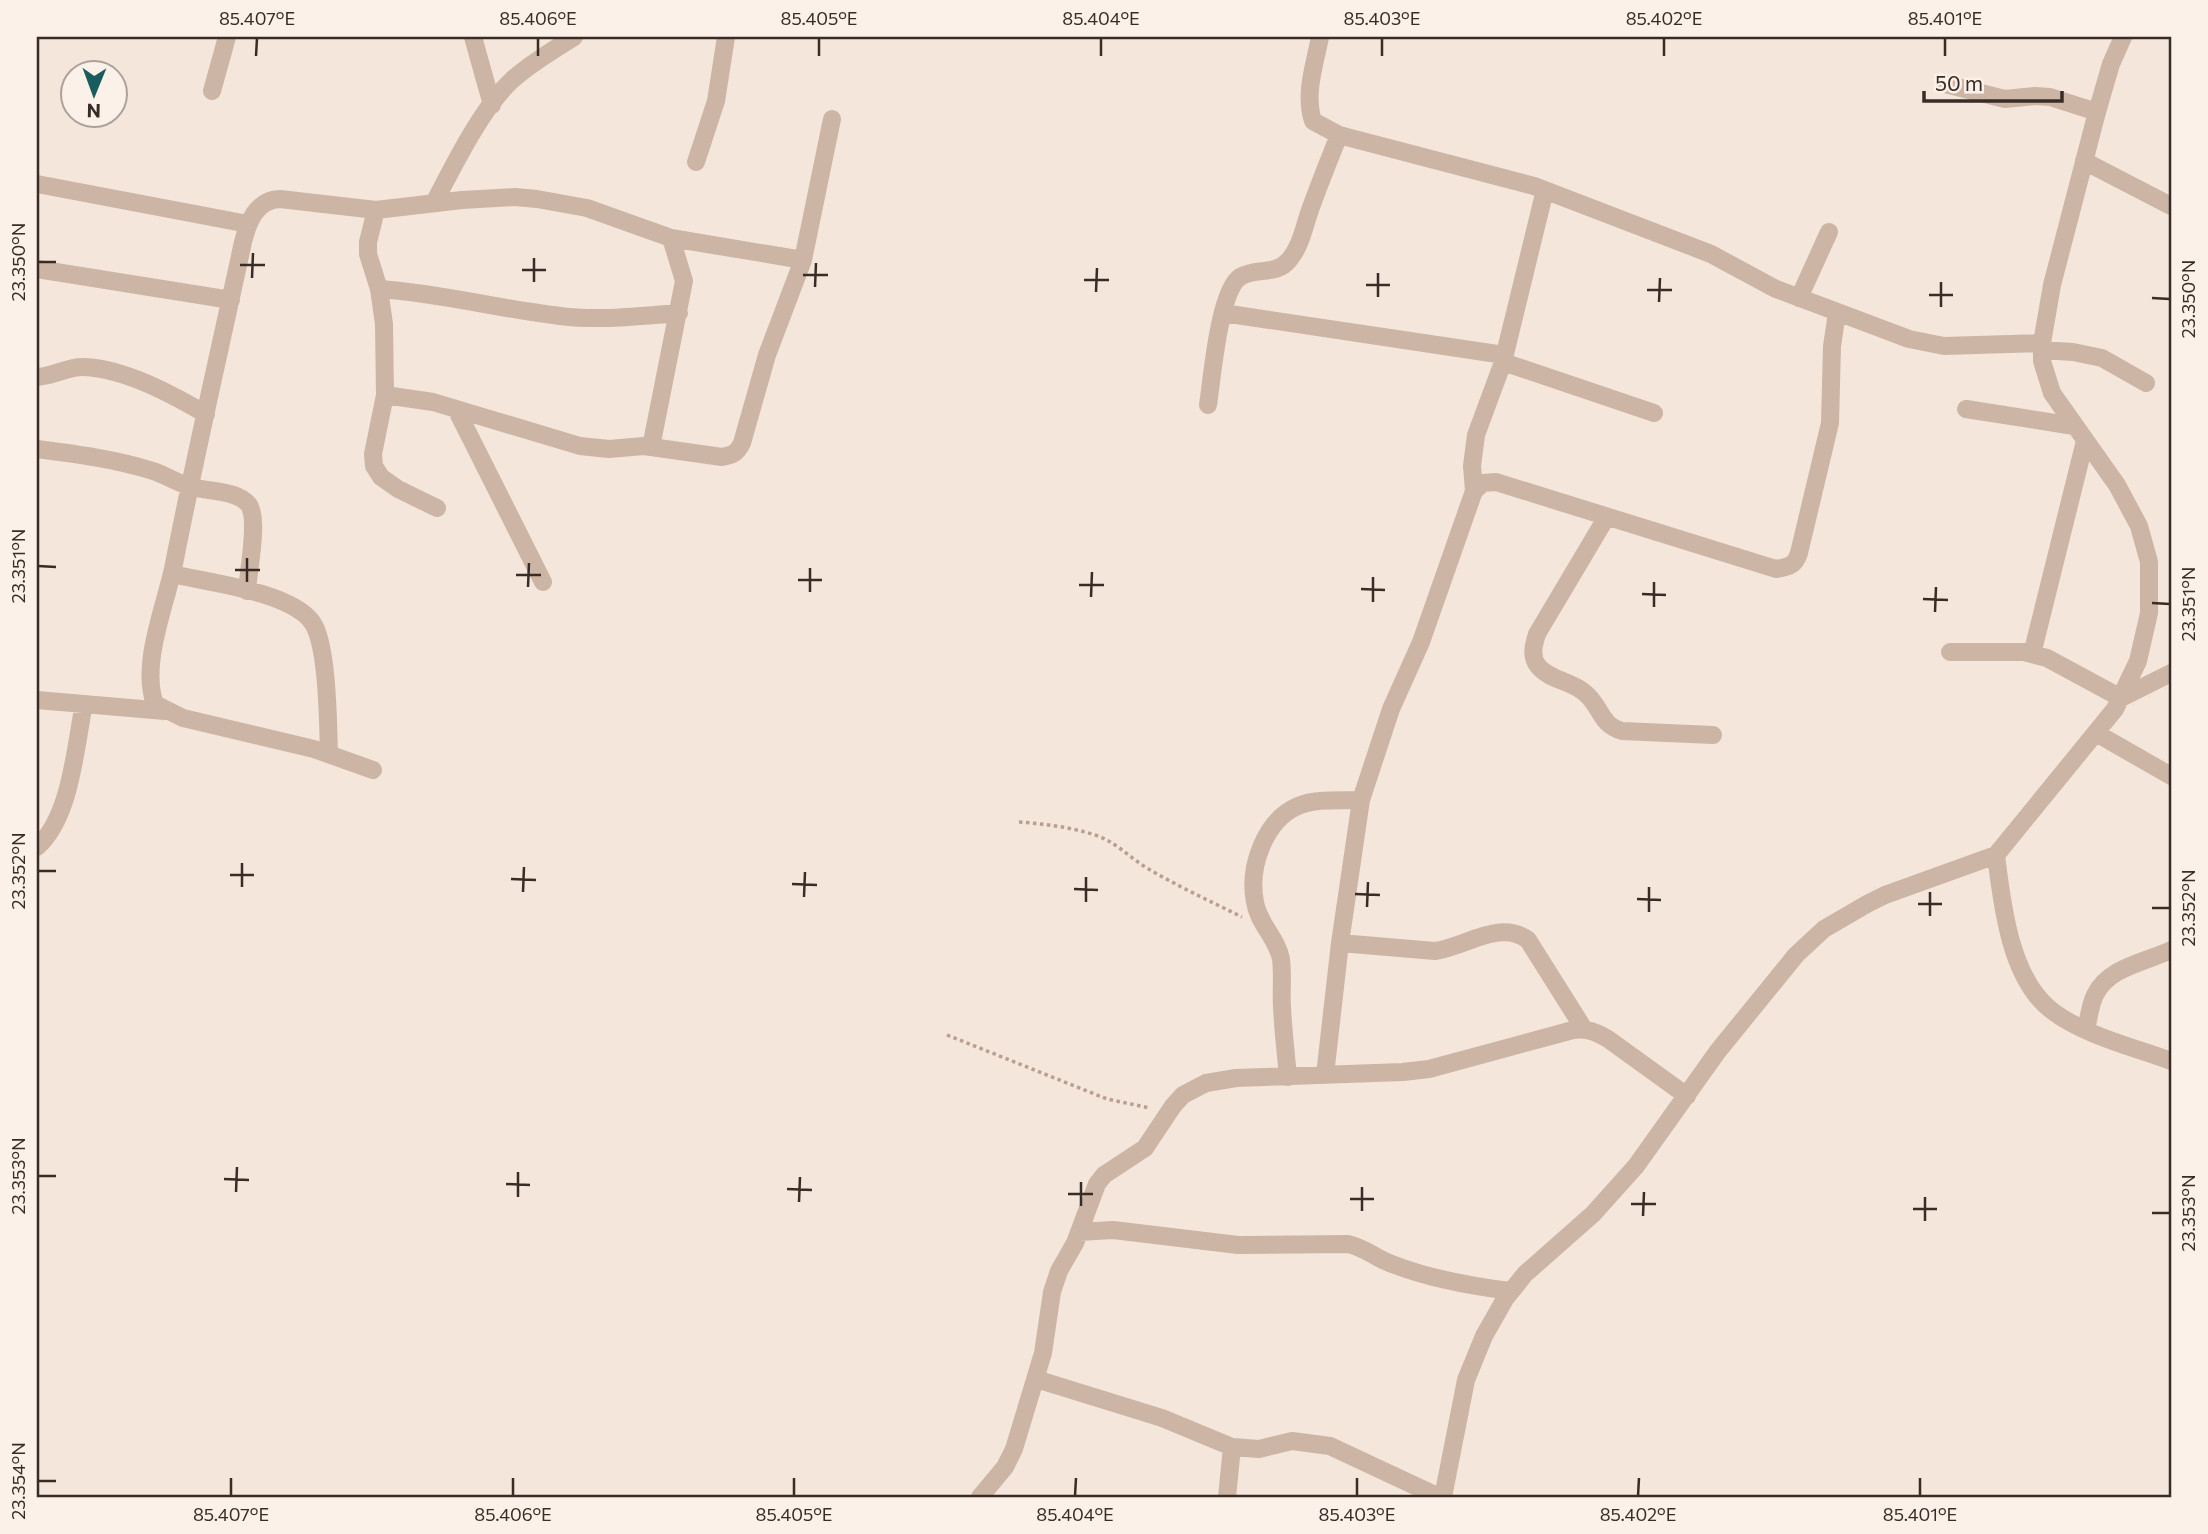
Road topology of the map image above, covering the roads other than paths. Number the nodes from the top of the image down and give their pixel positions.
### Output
1 (228, 37) edge
2 (473, 37) edge
3 (574, 37) edge
4 (726, 37) edge
5 (1320, 37) edge
6 (2123, 37) edge
7 (1945, 85) dead end
8 (212, 91) dead end
9 (492, 104) junction
10 (2097, 112) junction
11 (832, 119) dead end
12 (1339, 135) junction
13 (2084, 161) junction
14 (696, 162) dead end
15 (37, 184) edge
16 (1545, 190) junction
17 (434, 203) junction
18 (2171, 206) edge
19 (376, 209) junction
20 (248, 224) junction
21 (1829, 232) dead end
22 (671, 237) junction
23 (803, 260) junction
24 (37, 269) edge
25 (379, 289) junction
26 (1799, 298) junction
27 (231, 300) junction
28 (679, 313) junction
29 (1223, 313) junction
30 (1837, 313) junction
31 (2042, 347) junction
32 (1503, 359) junction
33 (37, 377) edge
34 (2146, 383) dead end
35 (385, 395) junction
36 (1208, 405) dead end
37 (456, 409) junction
38 (1966, 409) dead end
39 (1654, 413) dead end
40 (206, 414) junction
41 (2080, 433) junction
42 (651, 447) junction
43 (37, 449) edge
44 (189, 486) junction
45 (1474, 491) junction
46 (437, 508) dead end
47 (1606, 517) junction
48 (172, 574) junction
49 (543, 582) dead end
50 (247, 591) junction
51 (1950, 652) dead end
52 (2032, 654) junction
53 (2171, 673) edge
54 (2122, 698) junction
55 (37, 700) edge
56 (84, 704) junction
57 (165, 711) junction
58 (2096, 733) junction
59 (1713, 735) dead end
60 (329, 754) junction
61 (373, 770) dead end
62 (2171, 776) edge
63 (1362, 800) junction
64 (37, 847) edge
65 (1996, 855) junction
66 (1340, 943) junction
67 (2171, 950) edge
68 (2086, 1028) junction
69 (1584, 1029) junction
70 (2171, 1060) edge
71 (1325, 1075) junction
72 (1288, 1077) junction
73 (1687, 1096) junction
74 (1079, 1232) junction
75 (1510, 1291) junction
76 (1036, 1379) junction
77 (1232, 1447) junction
78 (980, 1497) edge
79 (1227, 1497) edge
80 (1441, 1497) edge

1 - 8 street
2 - 9 street
3 - 9 street
4 - 14 street
5 - 12 street
6 - 10 street
7 - 10 street
9 - 17 street
10 - 13 street
11 - 23 street
12 - 16 street
12 - 29 street
13 - 18 street
13 - 31 street
15 - 20 street
16 - 26 street
16 - 32 street
17 - 19 street
17 - 22 street
19 - 20 street
19 - 25 street
20 - 27 street
21 - 26 street
22 - 23 street
22 - 28 street
23 - 42 street
24 - 27 street
25 - 28 street
25 - 35 street
26 - 30 street
27 - 40 street
28 - 42 street
29 - 32 street
29 - 36 street
30 - 31 street
30 - 47 street
31 - 34 street
31 - 41 street
32 - 39 street
32 - 45 street
33 - 40 street
35 - 37 street
35 - 46 street
37 - 42 street
37 - 49 street
38 - 41 street
40 - 44 street
41 - 52 street
41 - 54 street
43 - 44 street
44 - 48 street
44 - 50 street
45 - 47 street
45 - 63 street
47 - 59 street
48 - 50 street
48 - 57 street
50 - 60 street
51 - 52 street
52 - 54 street
53 - 54 street
54 - 58 street
55 - 56 street
56 - 57 street
56 - 64 street
57 - 60 street
58 - 62 street
58 - 65 street
60 - 61 street
63 - 66 street
63 - 72 street
65 - 68 street
65 - 73 street
66 - 69 street
66 - 71 street
67 - 68 street
68 - 70 street
69 - 71 street
69 - 73 street
71 - 72 street
72 - 74 street
73 - 75 street
74 - 75 street
74 - 76 street
75 - 80 street
76 - 77 street
76 - 78 street
77 - 79 street
77 - 80 street

